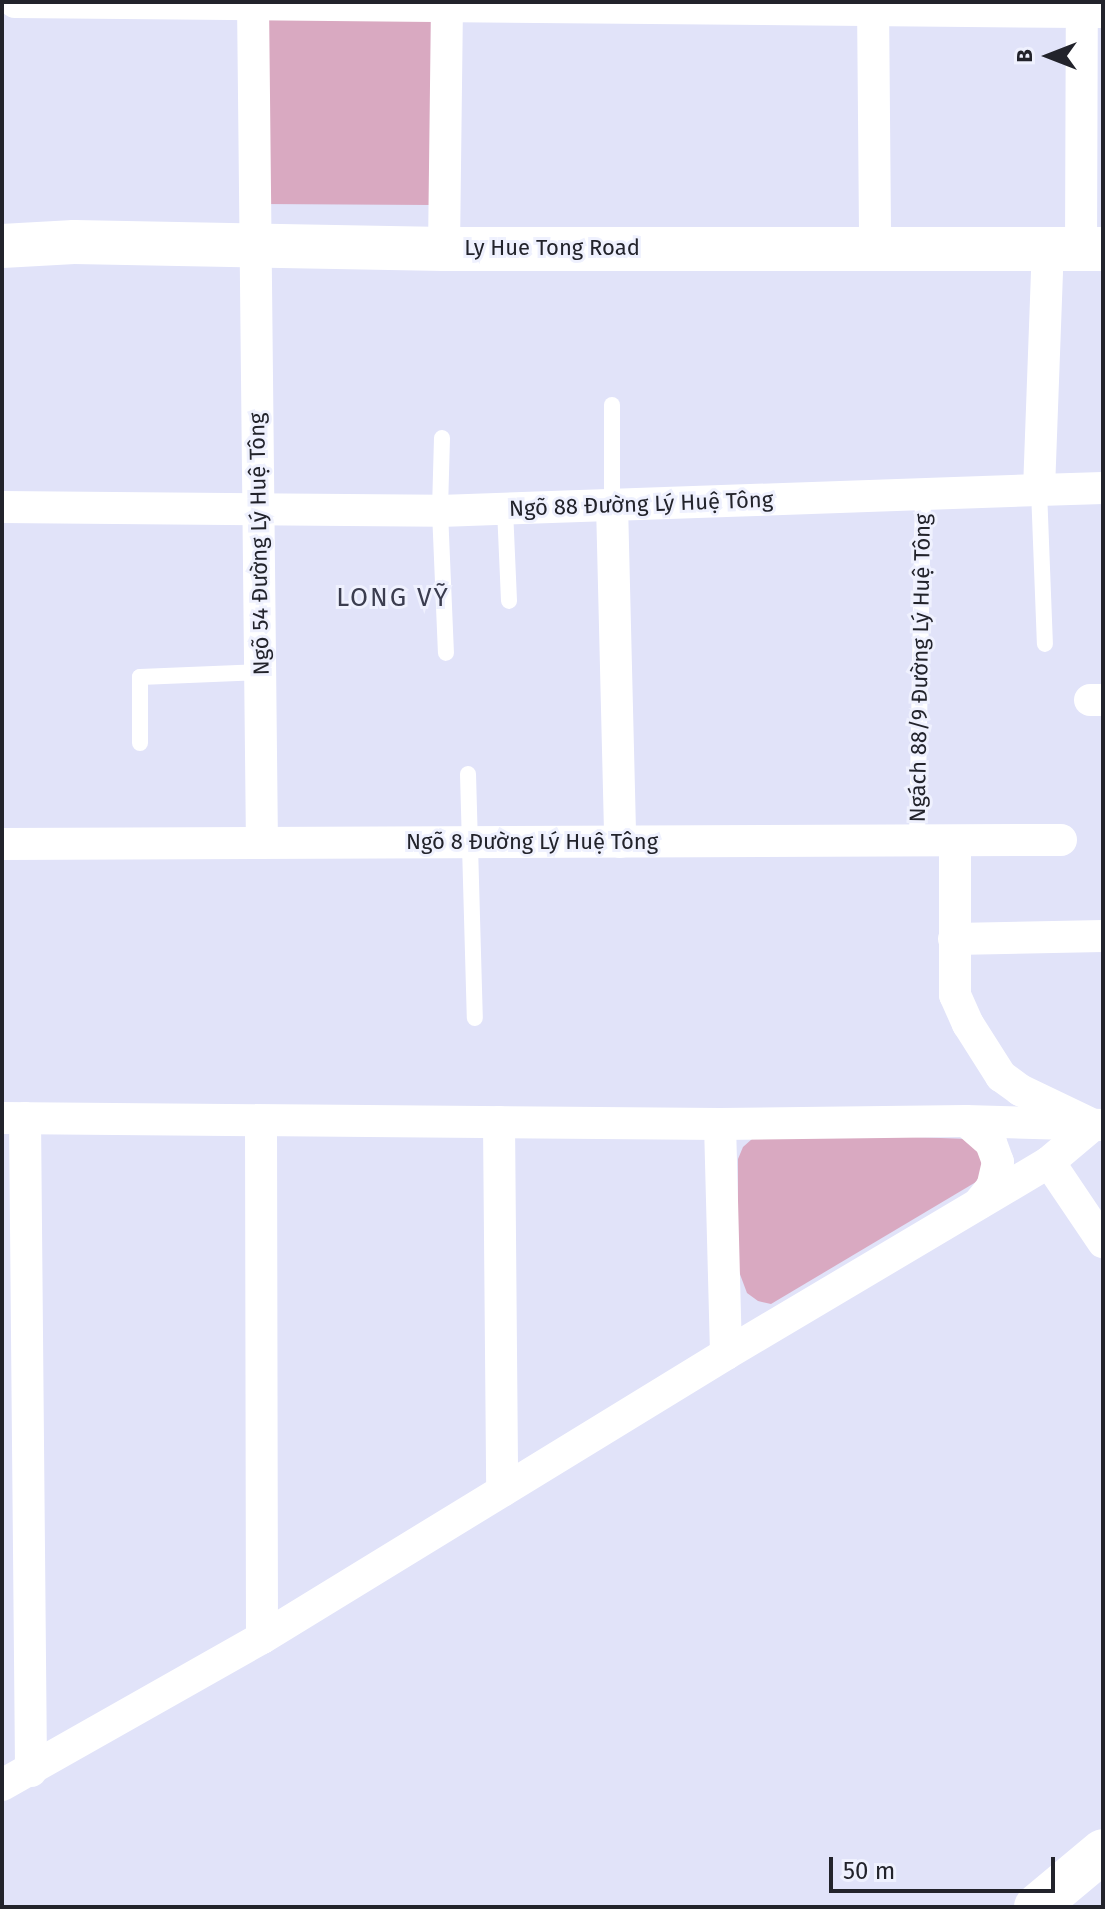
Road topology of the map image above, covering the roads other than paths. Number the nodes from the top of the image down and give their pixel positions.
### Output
1 (15, 2) edge
2 (253, 3) edge
3 (447, 4) edge
4 (873, 6) edge
5 (1089, 9) edge
6 (2, 246) edge
7 (256, 246) junction
8 (875, 247) junction
9 (444, 249) junction
10 (1077, 249) edge
11 (612, 405) dead end
12 (442, 438) dead end
13 (1103, 488) edge
14 (1039, 490) junction
15 (923, 496) junction
16 (612, 504) junction
17 (2, 507) edge
18 (259, 509) junction
19 (505, 509) junction
20 (440, 511) junction
21 (509, 601) dead end
22 (1045, 644) dead end
23 (446, 653) dead end
24 (260, 672) junction
25 (140, 743) dead end
26 (468, 774) dead end
27 (1061, 840) dead end
28 (917, 841) junction
29 (955, 841) junction
30 (620, 842) junction
31 (262, 843) junction
32 (470, 843) junction
33 (2, 844) edge
34 (1103, 936) edge
35 (954, 939) junction
36 (475, 1018) dead end
37 (14, 1118) edge
38 (966, 1121) junction
39 (261, 1122) junction
40 (499, 1122) junction
41 (720, 1124) junction
42 (1098, 1125) edge
43 (1049, 1162) junction
44 (978, 1204) junction
45 (1103, 1242) edge
46 (726, 1354) junction
47 (502, 1491) junction
48 (262, 1638) junction
49 (31, 1771) junction
50 (2, 1785) edge
51 (1103, 1851) edge
52 (1036, 1907) edge

1 - 2 street
2 - 3 street
2 - 7 street, Ngõ 54 Đường Lý Huệ Tông
3 - 4 street
3 - 9 street
4 - 5 street
4 - 8 street
5 - 10 street
6 - 7 main road, Ly Hue Tong Road
7 - 9 main road, Ly Hue Tong Road
7 - 18 street, Ngõ 54 Đường Lý Huệ Tông
8 - 9 main road, Ly Hue Tong Road
8 - 10 main road, Ly Hue Tong Road
10 - 14 street
11 - 16 lane
12 - 20 lane
13 - 14 street, Ngõ 88 Đường Lý Huệ Tông
14 - 15 street, Ngõ 88 Đường Lý Huệ Tông
14 - 22 lane
15 - 16 street, Ngõ 88 Đường Lý Huệ Tông
15 - 28 lane, Ngách 88/9 Đường Lý Huệ Tông
16 - 19 street, Ngõ 88 Đường Lý Huệ Tông
16 - 30 street
17 - 18 street, Ngõ 88 Đường Lý Huệ Tông
18 - 20 street, Ngõ 88 Đường Lý Huệ Tông
18 - 24 street, Ngõ 54 Đường Lý Huệ Tông
19 - 20 street, Ngõ 88 Đường Lý Huệ Tông
19 - 21 lane
20 - 23 lane
24 - 25 lane
24 - 31 street, Ngõ 54 Đường Lý Huệ Tông
26 - 32 lane
27 - 29 street, Ngõ 8 Đường Lý Huệ Tông
28 - 29 street, Ngõ 8 Đường Lý Huệ Tông
28 - 30 street, Ngõ 8 Đường Lý Huệ Tông
29 - 35 street
30 - 32 street, Ngõ 8 Đường Lý Huệ Tông
31 - 32 street, Ngõ 8 Đường Lý Huệ Tông
31 - 33 street, Ngõ 8 Đường Lý Huệ Tông
32 - 36 lane
34 - 35 street
35 - 42 street
37 - 39 street
37 - 49 street
38 - 41 street
38 - 42 street
38 - 44 street
39 - 40 street
39 - 48 street
40 - 41 street
40 - 47 street
41 - 46 street
42 - 43 street
43 - 44 street
43 - 45 street
44 - 46 street
46 - 47 street
47 - 48 street
48 - 49 street
49 - 50 street
51 - 52 main road

